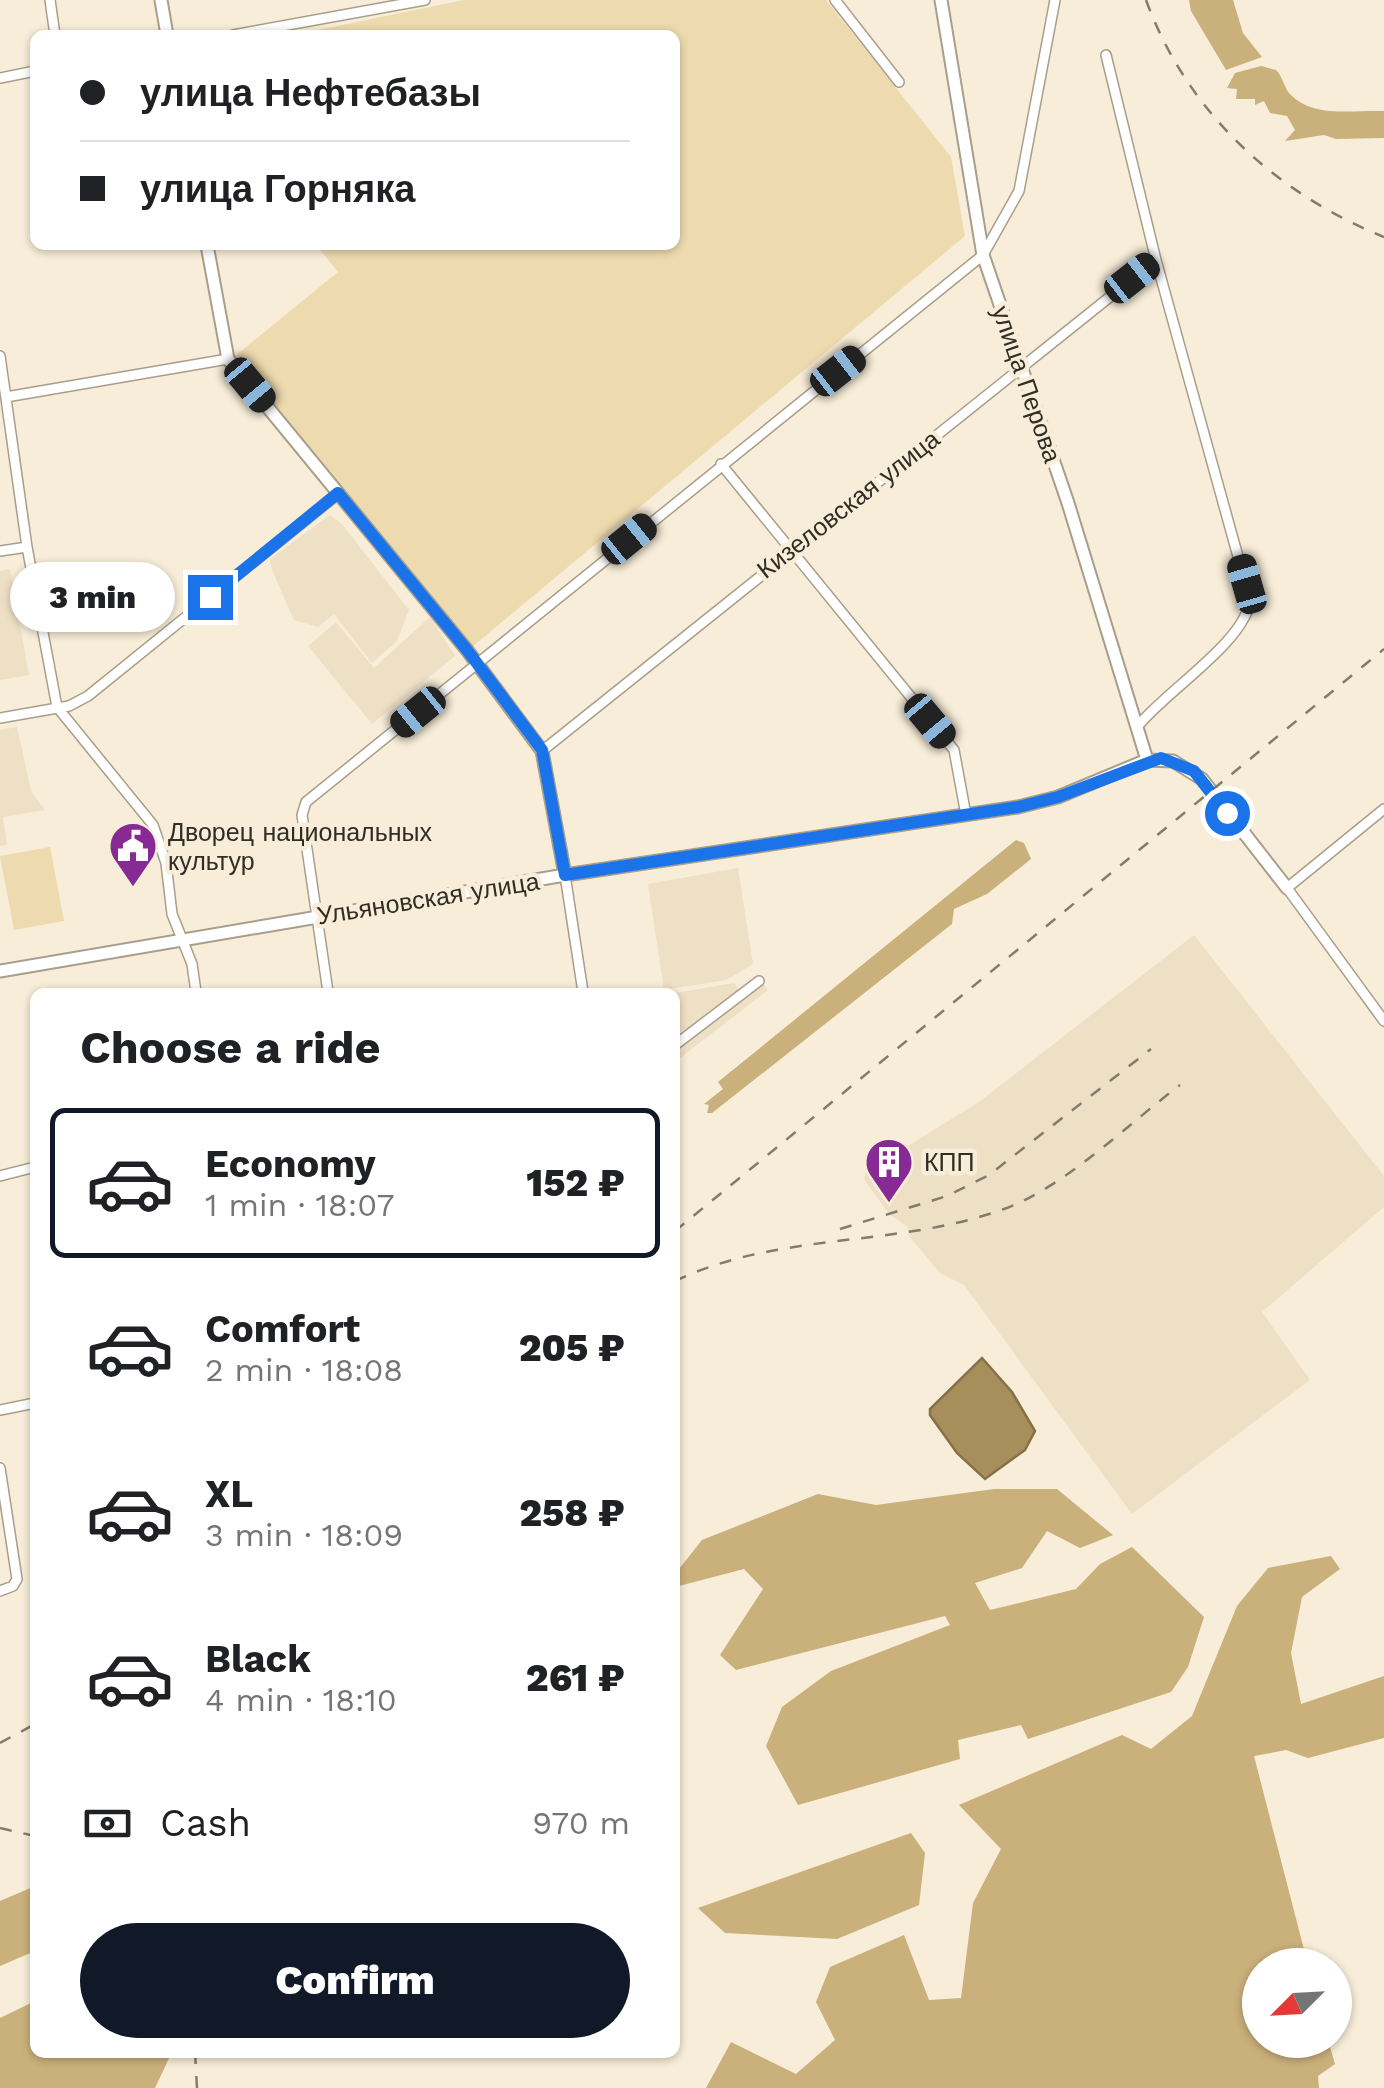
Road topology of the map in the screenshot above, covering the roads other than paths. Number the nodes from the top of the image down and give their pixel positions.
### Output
1 (50, 0) edge
2 (161, 0) edge
3 (425, 0) edge
4 (835, 0) edge
5 (941, 0) edge
6 (1055, 0) edge
7 (54, 30) edge
8 (166, 30) edge
9 (260, 30) edge
10 (1106, 54) dead end
11 (30, 73) edge
12 (0, 78) edge
13 (899, 82) dead end
14 (208, 250) edge
15 (983, 254) junction
16 (1156, 260) junction
17 (0, 356) edge
18 (228, 359) junction
19 (1020, 368) junction
20 (6, 397) junction
21 (722, 464) junction
22 (338, 493) junction
23 (26, 546) junction
24 (790, 550) junction
25 (0, 552) edge
26 (476, 665) junction
27 (57, 707) junction
28 (0, 718) edge
29 (1138, 726) junction
30 (542, 750) junction
31 (1147, 760) junction
32 (1384, 809) edge
33 (966, 814) junction
34 (565, 875) junction
35 (1288, 888) junction
36 (320, 916) junction
37 (182, 939) junction
38 (0, 971) edge
39 (759, 981) dead end
40 (195, 988) edge
41 (328, 988) edge
42 (582, 988) edge
43 (1384, 1020) edge
44 (680, 1041) edge
45 (30, 1169) edge
46 (0, 1176) edge
47 (30, 1404) edge
48 (0, 1410) edge
49 (0, 1468) edge
50 (0, 1592) edge

1 - 7 street
2 - 8 main road
3 - 9 street
4 - 13 street
5 - 15 main road, улица Перова
6 - 15 street
10 - 16 street
11 - 12 street
14 - 18 main road
15 - 19 main road, улица Перова
15 - 21 street
16 - 19 street, Кизеловская улица
16 - 29 street
17 - 20 street
18 - 20 street
18 - 22 main road
19 - 24 street, Кизеловская улица
19 - 29 main road, улица Перова
20 - 23 street
21 - 24 street
21 - 26 street
22 - 26 main road
22 - 27 street
23 - 25 street
23 - 27 street
24 - 30 street, Кизеловская улица
24 - 33 street
26 - 30 main road
26 - 36 street
27 - 28 street
27 - 37 street
29 - 31 main road, улица Перова
30 - 34 main road
31 - 33 main road, Ульяновская улица
31 - 35 main road
32 - 35 street
33 - 34 main road, Ульяновская улица
34 - 36 main road, Ульяновская улица
34 - 42 street
35 - 43 street
36 - 37 main road, Ульяновская улица
36 - 41 street
37 - 38 main road, Ульяновская улица
37 - 40 street
39 - 44 street
45 - 46 street
47 - 48 street
49 - 50 street

